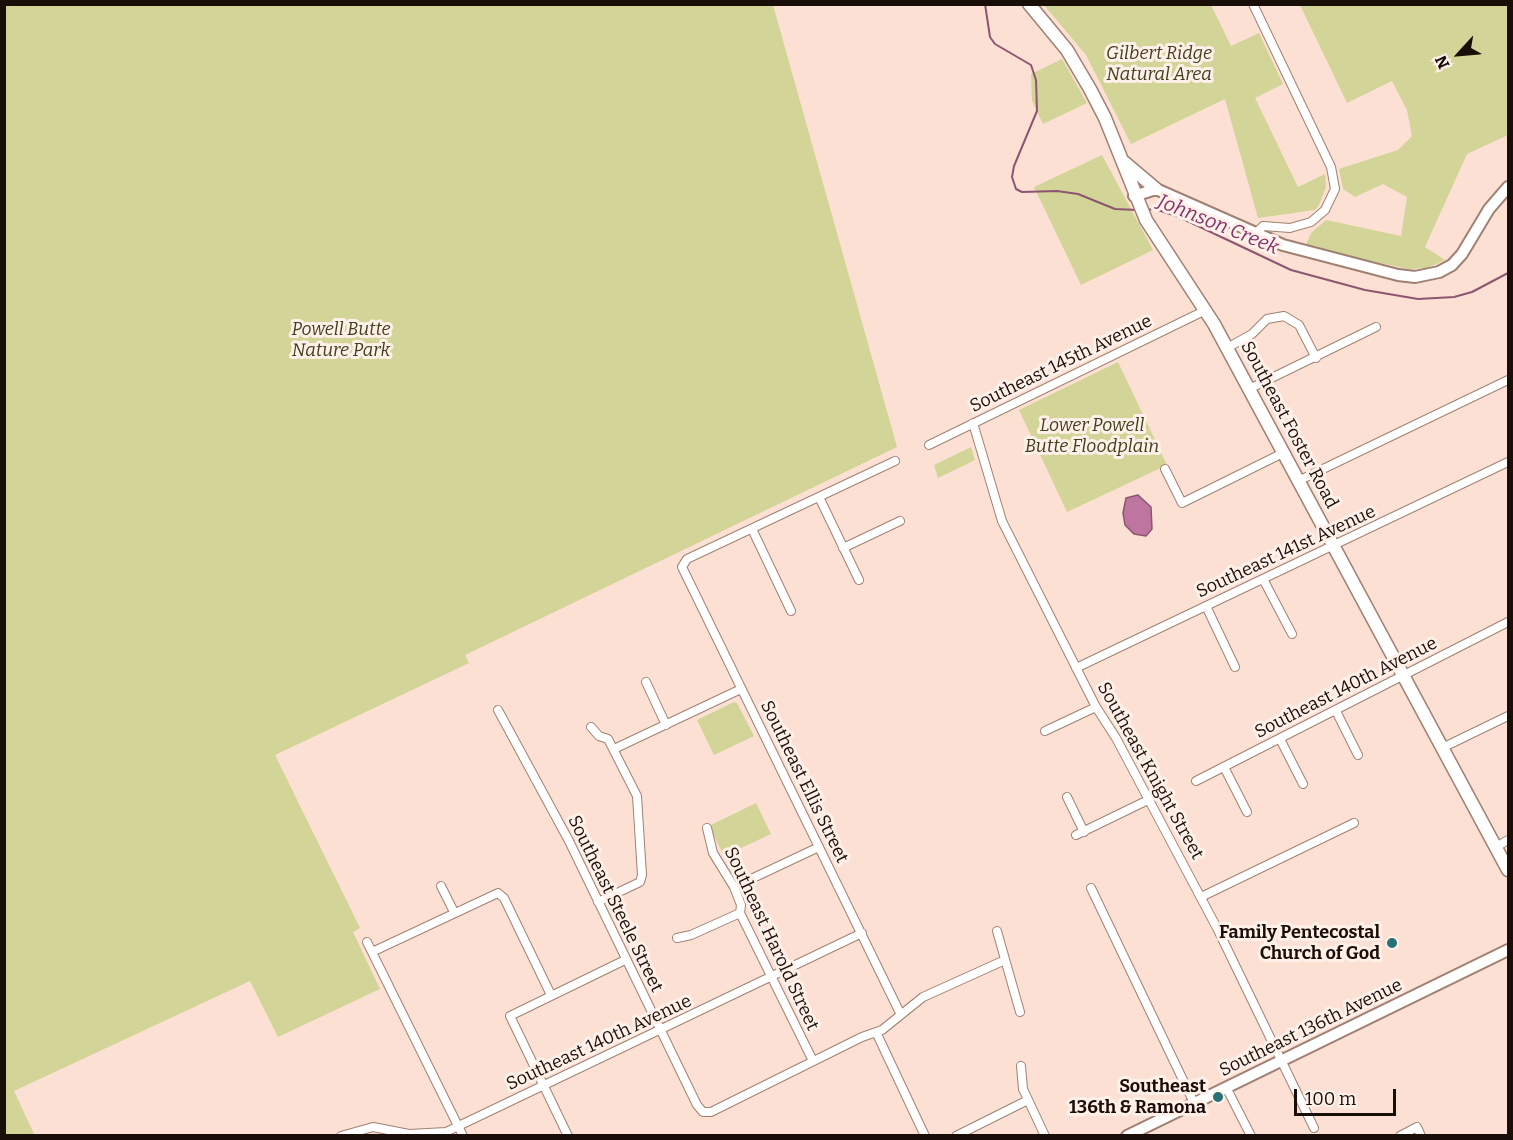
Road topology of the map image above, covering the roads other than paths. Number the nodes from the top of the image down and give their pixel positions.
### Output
1 (1029, 4) edge
2 (1252, 4) edge
3 (1120, 156) junction
4 (1509, 187) edge
5 (1156, 189) junction
6 (1136, 199) junction
7 (1254, 235) junction
8 (1206, 310) junction
9 (1376, 327) dead end
10 (1227, 348) junction
11 (1316, 358) junction
12 (1509, 380) edge
13 (1249, 389) junction
14 (973, 423) junction
15 (928, 445) dead end
16 (1283, 453) junction
17 (895, 461) dead end
18 (1509, 462) edge
19 (1165, 469) dead end
20 (1298, 481) junction
21 (819, 497) junction
22 (900, 521) dead end
23 (752, 529) junction
24 (1332, 544) junction
25 (843, 548) junction
26 (1263, 579) junction
27 (858, 580) dead end
28 (1206, 606) junction
29 (791, 611) dead end
30 (1509, 622) edge
31 (1292, 634) dead end
32 (1234, 667) dead end
33 (1076, 668) junction
34 (1404, 676) junction
35 (646, 682) dead end
36 (741, 689) junction
37 (1096, 707) junction
38 (498, 710) dead end
39 (1336, 711) junction
40 (1509, 716) edge
41 (666, 725) junction
42 (591, 727) dead end
43 (1045, 731) dead end
44 (1280, 739) junction
45 (1443, 748) junction
46 (614, 749) junction
47 (1358, 755) dead end
48 (1224, 767) junction
49 (1196, 781) dead end
50 (1303, 784) dead end
51 (1067, 797) dead end
52 (1148, 800) junction
53 (1247, 812) dead end
54 (1354, 823) dead end
55 (707, 828) dead end
56 (1084, 832) junction
57 (1076, 835) dead end
58 (1509, 840) edge
59 (1496, 846) junction
60 (819, 847) junction
61 (1509, 870) edge
62 (441, 886) dead end
63 (734, 887) junction
64 (1091, 888) dead end
65 (1201, 897) junction
66 (598, 902) junction
67 (454, 912) junction
68 (740, 913) junction
69 (997, 931) dead end
70 (862, 933) junction
71 (677, 938) dead end
72 (367, 942) dead end
73 (1509, 950) edge
74 (372, 952) junction
75 (625, 960) junction
76 (1005, 960) junction
77 (773, 976) junction
78 (551, 995) junction
79 (1020, 1012) dead end
80 (900, 1013) junction
81 (661, 1031) junction
82 (876, 1032) junction
83 (1283, 1060) junction
84 (813, 1061) junction
85 (1021, 1066) dead end
86 (544, 1085) junction
87 (1226, 1087) junction
88 (1028, 1100) junction
89 (1194, 1103) junction
90 (458, 1126) junction
91 (1314, 1128) dead end
92 (341, 1136) edge
93 (463, 1136) edge
94 (568, 1136) edge
95 (925, 1136) edge
96 (956, 1136) edge
97 (1045, 1136) edge
98 (1127, 1136) edge
99 (1251, 1136) edge
100 (1400, 1136) edge
101 (1421, 1136) edge

1 - 3 main road, Southeast Foster Road
2 - 7 street
3 - 5 main road
3 - 6 main road, Southeast Foster Road
4 - 7 street
5 - 6 street
5 - 7 street
6 - 8 main road, Southeast Foster Road
8 - 10 main road, Southeast Foster Road
8 - 14 street, Southeast 145th Avenue
9 - 11 street
10 - 11 street
10 - 13 main road, Southeast Foster Road
11 - 13 street
12 - 20 street
13 - 16 main road, Southeast Foster Road
14 - 15 street, Southeast 145th Avenue
14 - 33 street, Southeast Knight Street
16 - 19 street
16 - 20 main road, Southeast Foster Road
17 - 21 street
18 - 24 street, Southeast 141st Avenue
20 - 24 main road, Southeast Foster Road
21 - 23 street
21 - 25 street
22 - 25 street
23 - 29 street
23 - 36 street, Southeast Ellis Street
24 - 26 street, Southeast 141st Avenue
24 - 34 main road, Southeast Foster Road
25 - 27 street
26 - 28 street, Southeast 141st Avenue
26 - 31 street
28 - 32 street
28 - 33 street, Southeast 141st Avenue
30 - 34 street, Southeast 140th Avenue
33 - 37 street, Southeast Knight Street
34 - 39 street, Southeast 140th Avenue
34 - 45 main road, Southeast Foster Road
35 - 41 street
36 - 41 street
36 - 60 street, Southeast Ellis Street
37 - 43 street
37 - 52 street, Southeast Knight Street
38 - 66 street, Southeast Steele Street
39 - 44 street, Southeast 140th Avenue
39 - 47 street
40 - 45 street
41 - 46 street
42 - 46 street
44 - 48 street, Southeast 140th Avenue
44 - 50 street
45 - 59 main road, Southeast Foster Road
46 - 66 street
48 - 49 street, Southeast 140th Avenue
48 - 53 street
51 - 56 street
52 - 56 street
52 - 65 street, Southeast Knight Street
54 - 65 street
55 - 63 street, Southeast Harold Street
56 - 57 street
58 - 59 street
59 - 61 main road, Southeast Foster Road
60 - 63 street
60 - 70 street, Southeast Ellis Street
62 - 67 street
63 - 68 street, Southeast Harold Street
64 - 89 street
65 - 83 street, Southeast Knight Street
66 - 75 street, Southeast Steele Street
67 - 74 street
67 - 78 street
68 - 71 street
68 - 77 street, Southeast Harold Street
69 - 76 street
70 - 77 street, Southeast 140th Avenue
70 - 80 street, Southeast Ellis Street
72 - 74 street
73 - 83 street, Southeast 136th Avenue
74 - 90 street
75 - 78 street
75 - 81 street, Southeast Steele Street
76 - 79 street
76 - 80 street
77 - 81 street, Southeast 140th Avenue
77 - 84 street, Southeast Harold Street
78 - 86 street
80 - 82 street
81 - 84 street, Southeast Steele Street
81 - 86 street, Southeast 140th Avenue
82 - 84 street
82 - 95 street
83 - 87 street, Southeast 136th Avenue
83 - 91 street, Southeast Knight Street
85 - 88 street
86 - 90 street, Southeast 140th Avenue
86 - 94 street
87 - 89 street, Southeast 136th Avenue
87 - 99 street
88 - 96 street
88 - 97 street
89 - 98 street, Southeast 136th Avenue
90 - 92 street, Southeast 140th Avenue
90 - 93 street
100 - 101 street

